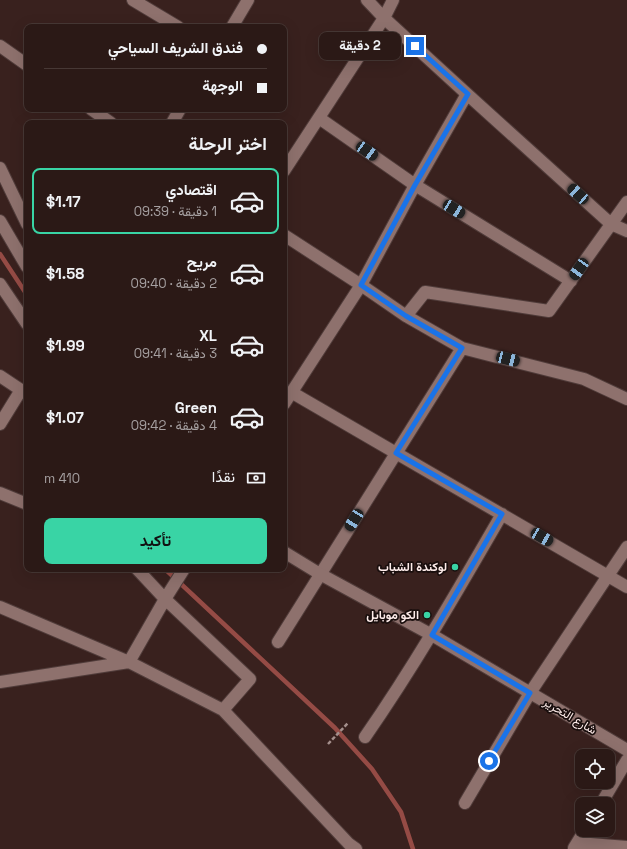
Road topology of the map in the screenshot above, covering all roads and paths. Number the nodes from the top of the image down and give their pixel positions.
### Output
1 (248, 0) edge
2 (367, 0) edge
3 (394, 0) edge
4 (141, 2) edge
5 (384, 18) junction
6 (174, 24) edge
7 (234, 24) edge
8 (0, 46) edge
9 (24, 63) edge
10 (468, 94) junction
11 (95, 112) edge
12 (319, 118) junction
13 (107, 120) edge
14 (287, 166) edge
15 (0, 168) edge
16 (415, 185) junction
17 (627, 202) edge
18 (24, 218) edge
19 (0, 220) edge
20 (611, 224) junction
21 (627, 231) edge
22 (287, 237) edge
23 (24, 262) edge
24 (571, 280) junction
25 (0, 284) edge
26 (361, 285) junction
27 (406, 316) junction
28 (24, 320) edge
29 (462, 348) junction
30 (0, 376) edge
31 (24, 392) edge
32 (291, 392) junction
33 (287, 399) edge
34 (627, 399) edge
35 (0, 424) edge
36 (396, 453) junction
37 (0, 493) edge
38 (24, 503) edge
39 (502, 514) junction
40 (627, 547) edge
41 (287, 554) edge
42 (141, 572) edge
43 (182, 572) edge
44 (320, 574) junction
45 (609, 576) junction
46 (627, 586) edge
47 (168, 595) junction
48 (0, 607) edge
49 (432, 635) junction
50 (278, 642) dead end
51 (129, 662) junction
52 (0, 682) edge
53 (530, 693) junction
54 (223, 710) junction
55 (348, 723) dead end
56 (365, 737) dead end
57 (328, 744) dead end
58 (627, 750) edge
59 (627, 760) edge
60 (605, 797) edge
61 (465, 802) dead end
62 (583, 837) edge
63 (580, 847) edge
64 (627, 847) edge
65 (356, 849) edge

1 - 7 street
2 - 5 street
3 - 5 street
4 - 6 street
5 - 10 street
5 - 12 street
8 - 9 street
10 - 16 street
10 - 20 street
11 - 13 street
12 - 14 street
12 - 16 street
15 - 18 street
16 - 24 street
16 - 26 street
17 - 20 street
19 - 23 street
20 - 21 street
20 - 24 street
22 - 26 street
24 - 27 street
25 - 28 street
26 - 27 street
26 - 32 street
27 - 29 street
29 - 34 street
29 - 36 street
30 - 31 street
31 - 35 street
32 - 33 street
32 - 36 street
36 - 39 street
36 - 44 street
37 - 38 street
39 - 45 street
39 - 49 street
40 - 45 street
41 - 44 street, شارع التحرير
42 - 47 street
43 - 47 street
44 - 49 street, شارع التحرير
44 - 50 street
45 - 46 street
45 - 53 street
47 - 51 street
47 - 54 street
48 - 51 street
49 - 53 street, شارع التحرير
49 - 56 street
51 - 52 street
51 - 54 street
53 - 58 street, شارع التحرير
53 - 61 street
54 - 65 street
55 - 57 path
59 - 60 street
62 - 63 street
63 - 64 street

